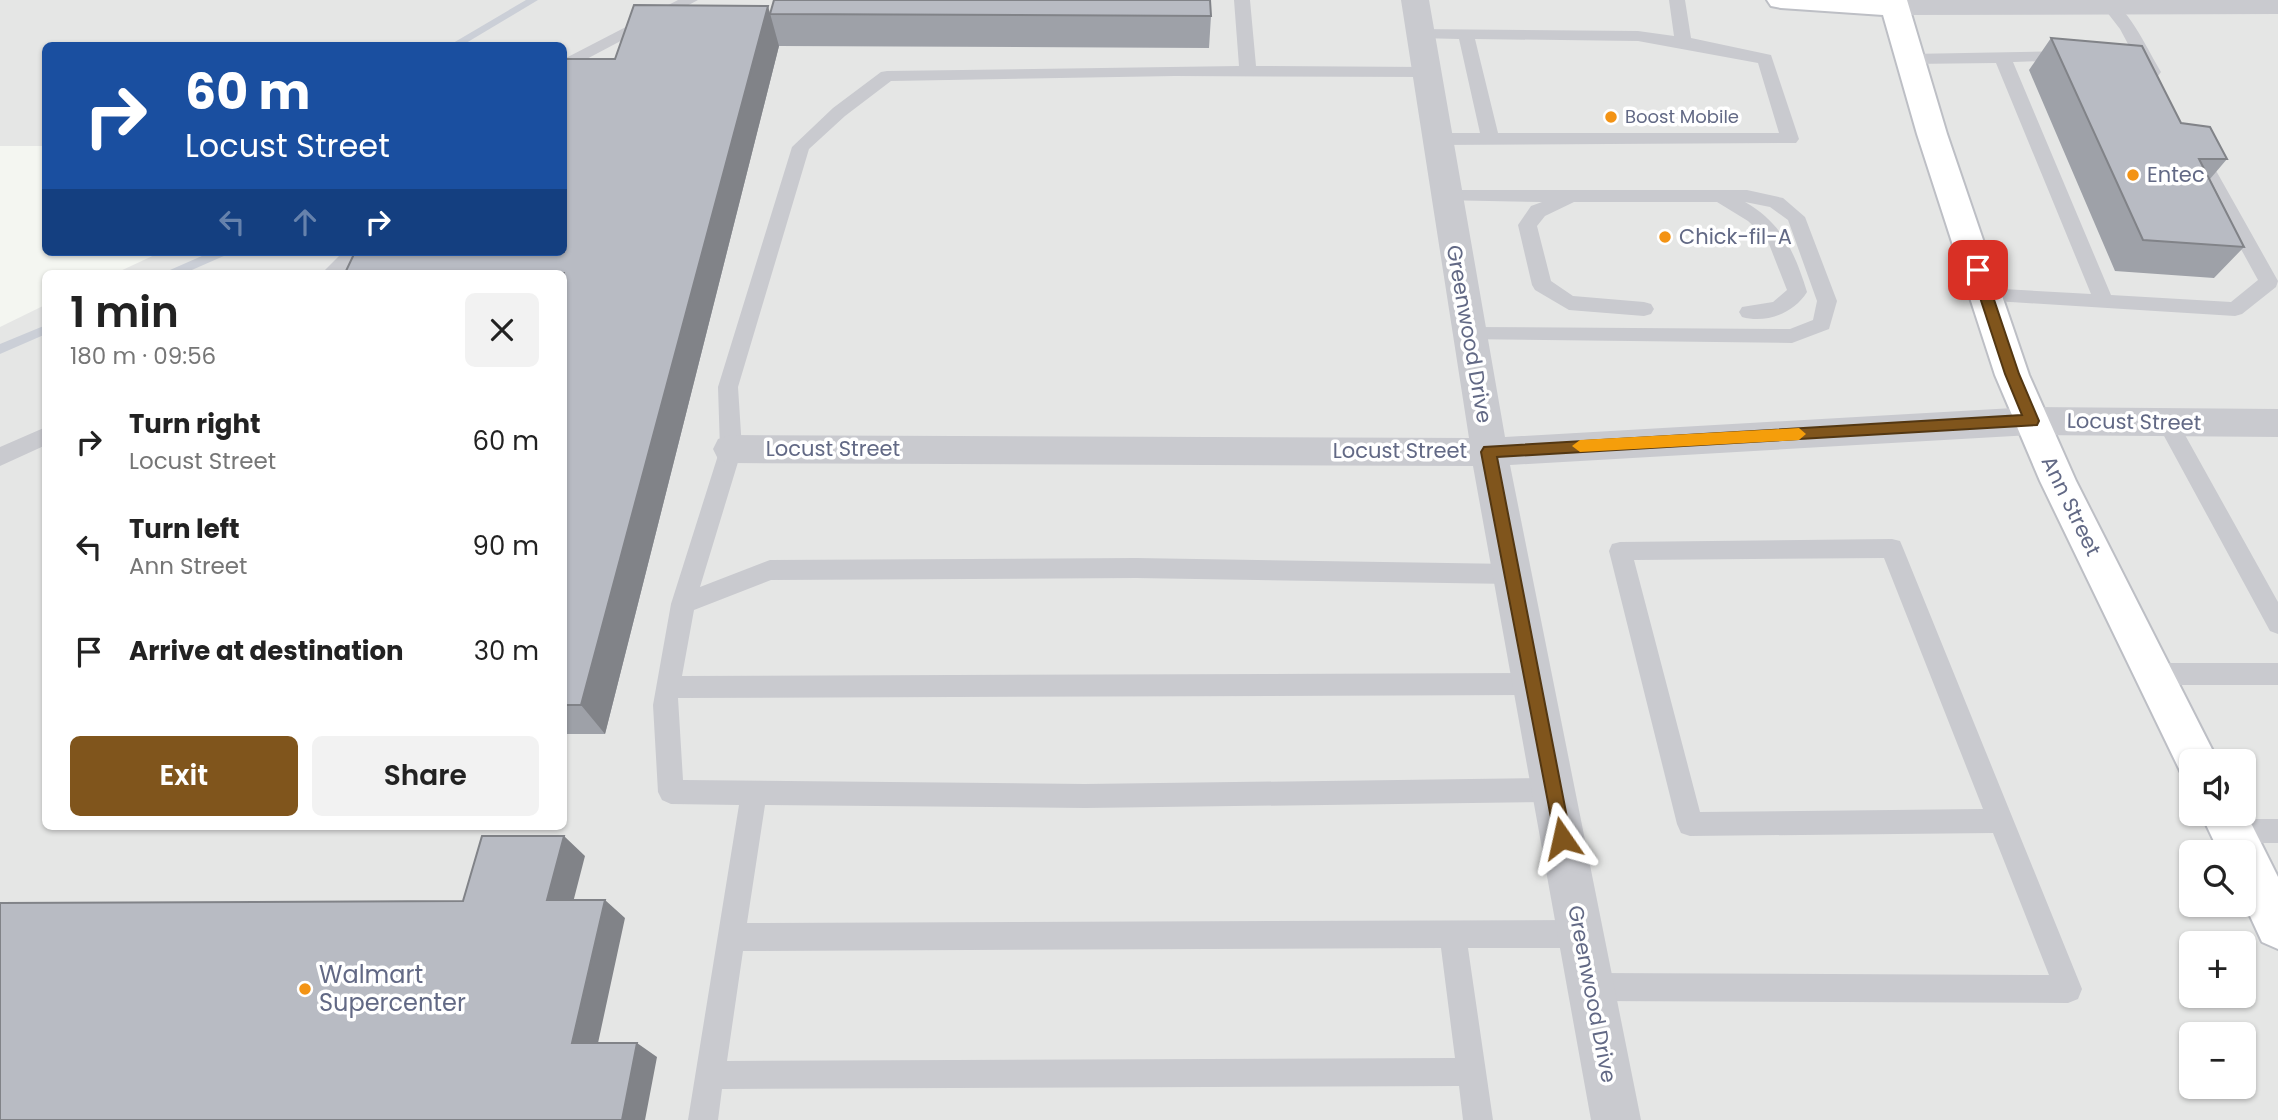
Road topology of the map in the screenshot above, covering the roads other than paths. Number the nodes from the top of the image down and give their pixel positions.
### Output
1 (690, 0) edge
2 (1242, 0) edge
3 (1677, 0) edge
4 (1784, 0) edge
5 (1894, 3) edge
6 (2278, 6) edge
7 (2111, 7) junction
8 (1417, 17) edge
9 (1466, 34) junction
10 (1683, 42) junction
11 (2086, 55) edge
12 (2002, 57) junction
13 (1910, 59) junction
14 (567, 64) edge
15 (1248, 72) junction
16 (1425, 72) junction
17 (2160, 87) edge
18 (2032, 129) junction
19 (2056, 131) dead end
20 (2185, 137) edge
21 (1436, 139) junction
22 (1490, 139) junction
23 (1446, 196) junction
24 (1576, 196) junction
25 (1718, 196) junction
26 (2060, 198) junction
27 (2085, 200) dead end
28 (2204, 208) edge
29 (2229, 210) junction
30 (2078, 241) junction
31 (2103, 242) dead end
32 (2226, 250) edge
33 (2252, 252) junction
34 (351, 256) edge
35 (335, 270) edge
36 (1986, 295) junction
37 (2104, 302) junction
38 (1644, 309) dead end
39 (1749, 312) dead end
40 (1469, 334) junction
41 (2031, 421) junction
42 (2168, 423) junction
43 (2278, 423) edge
44 (42, 437) edge
45 (731, 449) junction
46 (1489, 452) junction
47 (0, 457) edge
48 (1512, 574) junction
49 (683, 604) junction
50 (2278, 624) edge
51 (2154, 674) junction
52 (2278, 674) edge
53 (1533, 684) junction
54 (668, 687) junction
55 (2191, 749) edge
56 (1553, 790) junction
57 (754, 793) junction
58 (2001, 821) junction
59 (2278, 831) edge
60 (2235, 838) edge
61 (2278, 926) edge
62 (1581, 934) junction
63 (1453, 936) junction
64 (732, 937) junction
65 (1591, 987) junction
66 (1472, 1072) junction
67 (710, 1075) junction
68 (703, 1120) edge
69 (1478, 1120) edge
70 (1616, 1120) edge

1 - 14 lane
2 - 15 lane
3 - 10 lane
4 - 5 main road
5 - 7 street
5 - 13 main road, Ann Street
6 - 7 street
7 - 17 lane
8 - 9 lane
8 - 16 street, Greenwood Drive
9 - 10 lane
9 - 22 lane
10 - 22 lane
11 - 12 lane
12 - 13 lane
12 - 18 lane
13 - 36 main road, Ann Street
15 - 16 lane
15 - 45 lane
16 - 21 street, Greenwood Drive
18 - 19 lane
18 - 26 lane
20 - 29 lane
21 - 22 lane
21 - 23 street, Greenwood Drive
23 - 24 lane
23 - 40 street, Greenwood Drive
24 - 25 lane
24 - 38 lane
25 - 39 lane
25 - 40 lane
26 - 27 lane
26 - 30 lane
28 - 29 lane
29 - 33 lane
30 - 31 lane
30 - 37 lane
32 - 33 lane
33 - 37 lane
34 - 35 lane
36 - 37 lane
36 - 41 main road, Ann Street
40 - 46 street, Greenwood Drive
41 - 42 street, Locust Street
41 - 46 street, Locust Street
41 - 51 main road, Ann Street
42 - 43 street, Locust Street
42 - 50 lane
44 - 47 lane
45 - 46 street, Locust Street
45 - 49 lane
46 - 48 street, Greenwood Drive
48 - 49 lane
48 - 53 street, Greenwood Drive
49 - 54 lane
51 - 52 lane
51 - 55 main road, Ann Street
53 - 54 lane
53 - 56 street, Greenwood Drive
54 - 57 lane
56 - 57 lane
56 - 62 street, Greenwood Drive
57 - 64 lane
58 - 58 lane
58 - 65 lane
59 - 60 lane
60 - 61 main road
62 - 63 lane
62 - 65 street, Greenwood Drive
63 - 64 lane
63 - 66 lane
64 - 67 lane
65 - 70 street, Greenwood Drive
66 - 67 lane
66 - 69 lane
67 - 68 lane

